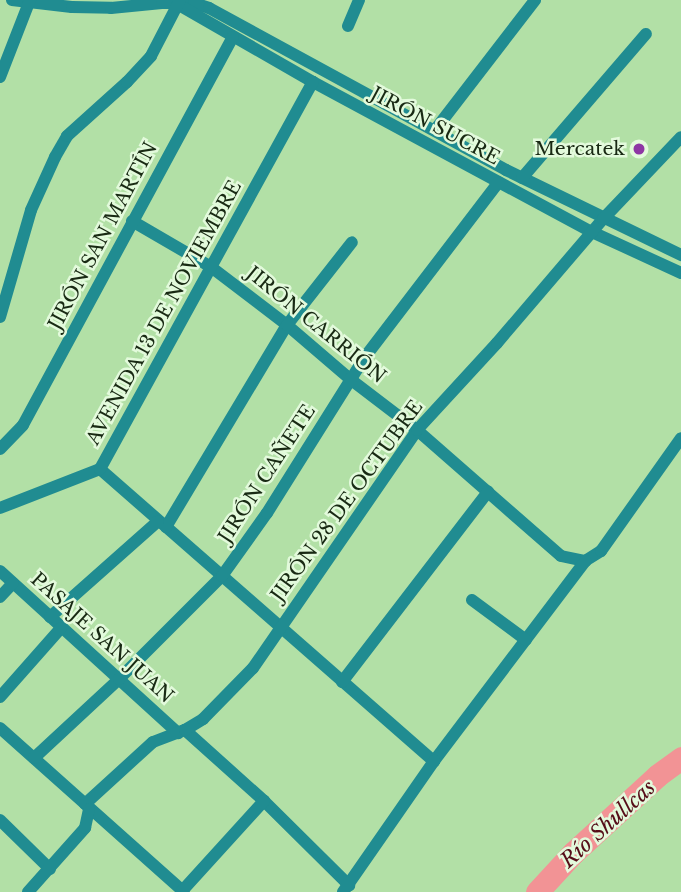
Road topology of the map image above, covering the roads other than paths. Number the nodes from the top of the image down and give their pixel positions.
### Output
1 (12, 0) edge
2 (359, 0) edge
3 (535, 0) edge
4 (30, 1) edge
5 (162, 1) edge
6 (178, 2) edge
7 (348, 26) dead end
8 (646, 34) dead end
9 (233, 37) junction
10 (0, 77) edge
11 (313, 82) junction
12 (435, 130) junction
13 (681, 137) edge
14 (522, 178) junction
15 (499, 182) junction
16 (603, 219) junction
17 (132, 221) junction
18 (592, 232) junction
19 (352, 242) dead end
20 (681, 255) edge
21 (212, 267) junction
22 (681, 273) edge
23 (0, 317) edge
24 (288, 325) junction
25 (350, 379) junction
26 (417, 430) junction
27 (681, 438) edge
28 (0, 449) edge
29 (100, 469) junction
30 (488, 492) junction
31 (0, 508) edge
32 (162, 524) junction
33 (585, 561) junction
34 (0, 571) edge
35 (222, 576) junction
36 (13, 583) junction
37 (0, 597) edge
38 (472, 600) dead end
39 (50, 617) junction
40 (61, 628) junction
41 (280, 629) junction
42 (526, 640) junction
43 (119, 679) junction
44 (342, 682) junction
45 (0, 697) edge
46 (0, 728) edge
47 (182, 732) junction
48 (34, 758) junction
49 (434, 761) junction
50 (264, 801) junction
51 (87, 806) junction
52 (0, 820) edge
53 (50, 869) junction
54 (346, 888) edge
55 (183, 891) edge
56 (28, 892) edge

1 - 4 street, JIRÓN SUCRE
2 - 7 street
3 - 12 street
4 - 5 street, JIRÓN SUCRE
4 - 10 street
5 - 6 street, JIRÓN SUCRE
6 - 9 street, JIRÓN SUCRE
6 - 12 street, JIRÓN SUCRE
6 - 23 street
8 - 14 street
9 - 11 street, JIRÓN SUCRE
9 - 17 street, JIRÓN SAN MARTÍN
11 - 15 street, JIRÓN SUCRE
11 - 21 street, AVENIDA 13 DE NOVIEMBRE
12 - 14 street, JIRÓN SUCRE
13 - 16 street, JIRÓN 28 DE OCTUBRE
14 - 16 street, JIRÓN SUCRE
15 - 18 street, JIRÓN SUCRE
15 - 25 street, JIRÓN CAÑETE
16 - 18 street, JIRÓN 28 DE OCTUBRE
16 - 20 street, JIRÓN SUCRE
17 - 21 street, JIRÓN CARRIÓN
17 - 28 street, JIRÓN SAN MARTÍN
18 - 22 street, JIRÓN SUCRE
18 - 26 street, JIRÓN 28 DE OCTUBRE
19 - 24 street
21 - 24 street, JIRÓN CARRIÓN
21 - 29 street, AVENIDA 13 DE NOVIEMBRE
24 - 25 street, JIRÓN CARRIÓN
24 - 32 street
25 - 26 street, JIRÓN CARRIÓN
25 - 35 street, JIRÓN CAÑETE
26 - 30 street, JIRÓN CARRIÓN
26 - 41 street, JIRÓN 28 DE OCTUBRE
27 - 33 street
29 - 31 street, AVENIDA 13 DE NOVIEMBRE
29 - 32 street
30 - 33 street, JIRÓN CARRIÓN
30 - 44 street
32 - 35 street
32 - 39 street
33 - 42 street
34 - 36 street, PASAJE SAN JUAN
35 - 41 street
35 - 43 street, JIRÓN CAÑETE
36 - 37 street
36 - 39 street, PASAJE SAN JUAN
38 - 42 street
39 - 40 street, PASAJE SAN JUAN
40 - 43 street, PASAJE SAN JUAN
40 - 45 street
41 - 44 street
41 - 47 street, JIRÓN 28 DE OCTUBRE
42 - 49 street
43 - 47 street, PASAJE SAN JUAN
43 - 48 street, JIRÓN CAÑETE
44 - 49 street
46 - 48 street
47 - 50 street, PASAJE SAN JUAN
47 - 51 street, JIRÓN 28 DE OCTUBRE
48 - 51 street
49 - 54 street
50 - 54 street, PASAJE SAN JUAN
50 - 55 street
51 - 53 street
51 - 55 street
52 - 53 street
53 - 56 street

